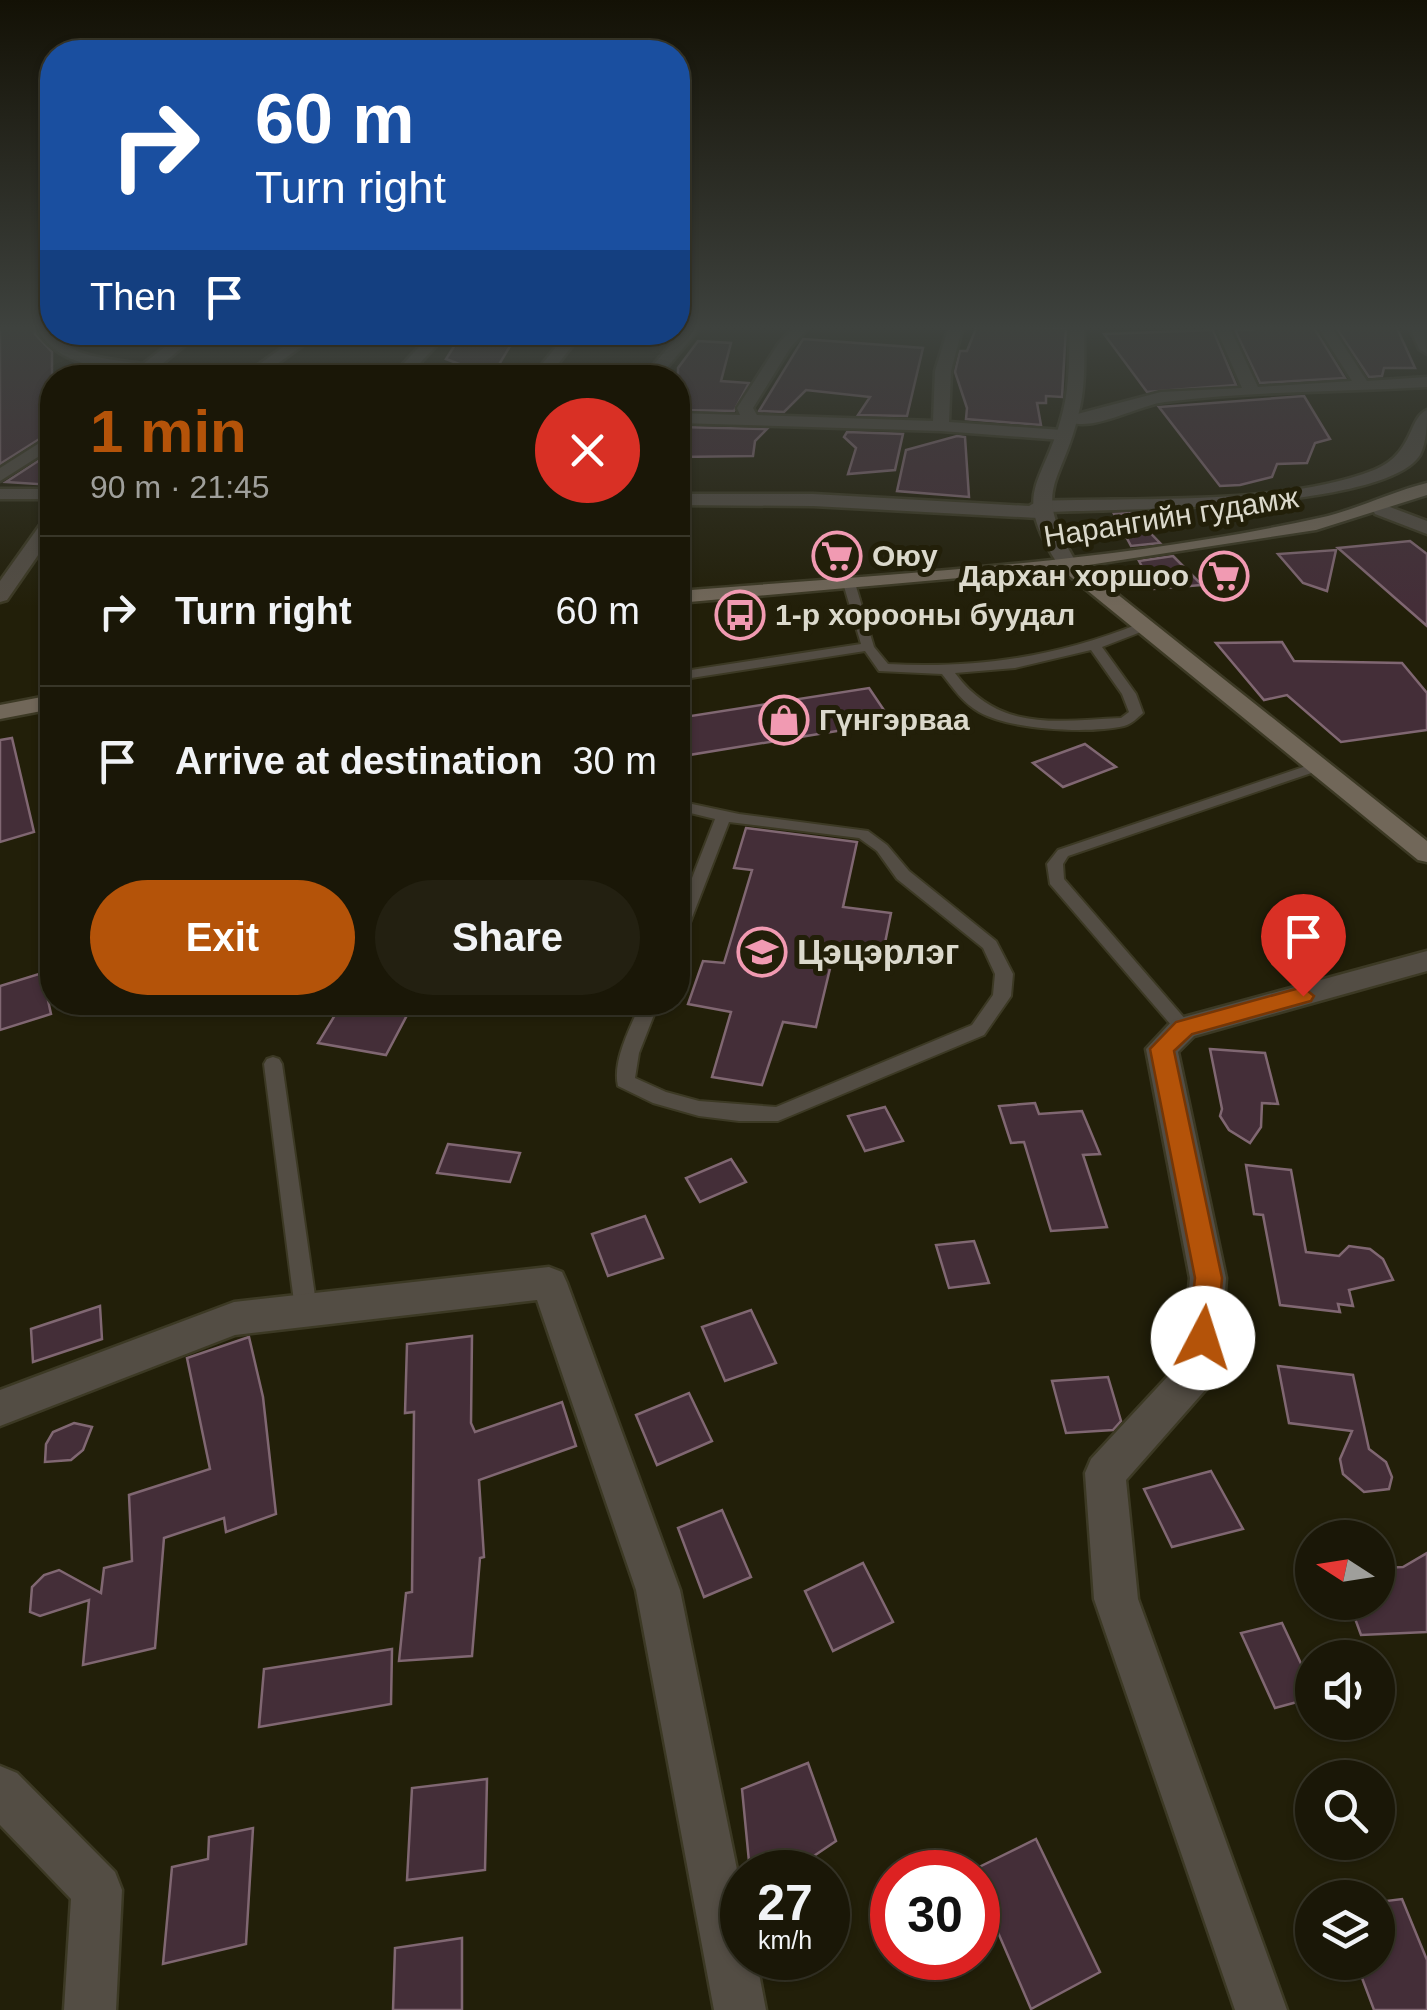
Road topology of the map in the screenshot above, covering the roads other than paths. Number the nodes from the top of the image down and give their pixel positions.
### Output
1 (772, 420) edge
2 (940, 420) edge
3 (1067, 420) edge
4 (1089, 420) edge
5 (1425, 420) edge
6 (940, 426) junction
7 (1066, 427) junction
8 (40, 448) edge
9 (0, 476) edge
10 (1427, 488) edge
11 (0, 494) edge
12 (40, 494) edge
13 (690, 500) edge
14 (1038, 510) junction
15 (1382, 510) junction
16 (1427, 529) edge
17 (40, 539) edge
18 (1068, 565) junction
19 (849, 583) junction
20 (0, 596) edge
21 (690, 596) edge
22 (1142, 626) junction
23 (868, 647) junction
24 (1096, 648) junction
25 (948, 673) junction
26 (690, 674) edge
27 (40, 704) edge
28 (0, 712) edge
29 (1318, 766) junction
30 (690, 809) edge
31 (724, 816) junction
32 (1427, 854) edge
33 (690, 902) edge
34 (1427, 961) edge
35 (645, 1015) edge
36 (1184, 1028) junction
37 (273, 1064) dead end
38 (306, 1310) junction
39 (0, 1408) edge
40 (0, 1790) edge
41 (90, 2010) edge
42 (740, 2010) edge
43 (1261, 2010) edge

1 - 6 street
2 - 6 street
3 - 7 street
4 - 7 street
5 - 14 street
6 - 7 street
7 - 14 street
8 - 9 street
10 - 15 main road, Нарангийн гудамж
11 - 12 street
13 - 14 street
14 - 18 street
15 - 16 street
15 - 18 main road, Нарангийн гудамж
17 - 20 street
18 - 19 main road, Нарангийн гудамж
18 - 22 main road
19 - 21 main road, Нарангийн гудамж
19 - 23 lane
22 - 24 lane
22 - 29 main road
23 - 25 lane
23 - 26 lane
24 - 25 lane
24 - 25 lane
27 - 28 main road
29 - 32 main road
29 - 36 lane
30 - 31 lane
31 - 33 lane
31 - 35 lane
34 - 36 street
36 - 43 street
37 - 38 lane
38 - 39 street
38 - 42 street
40 - 41 street

